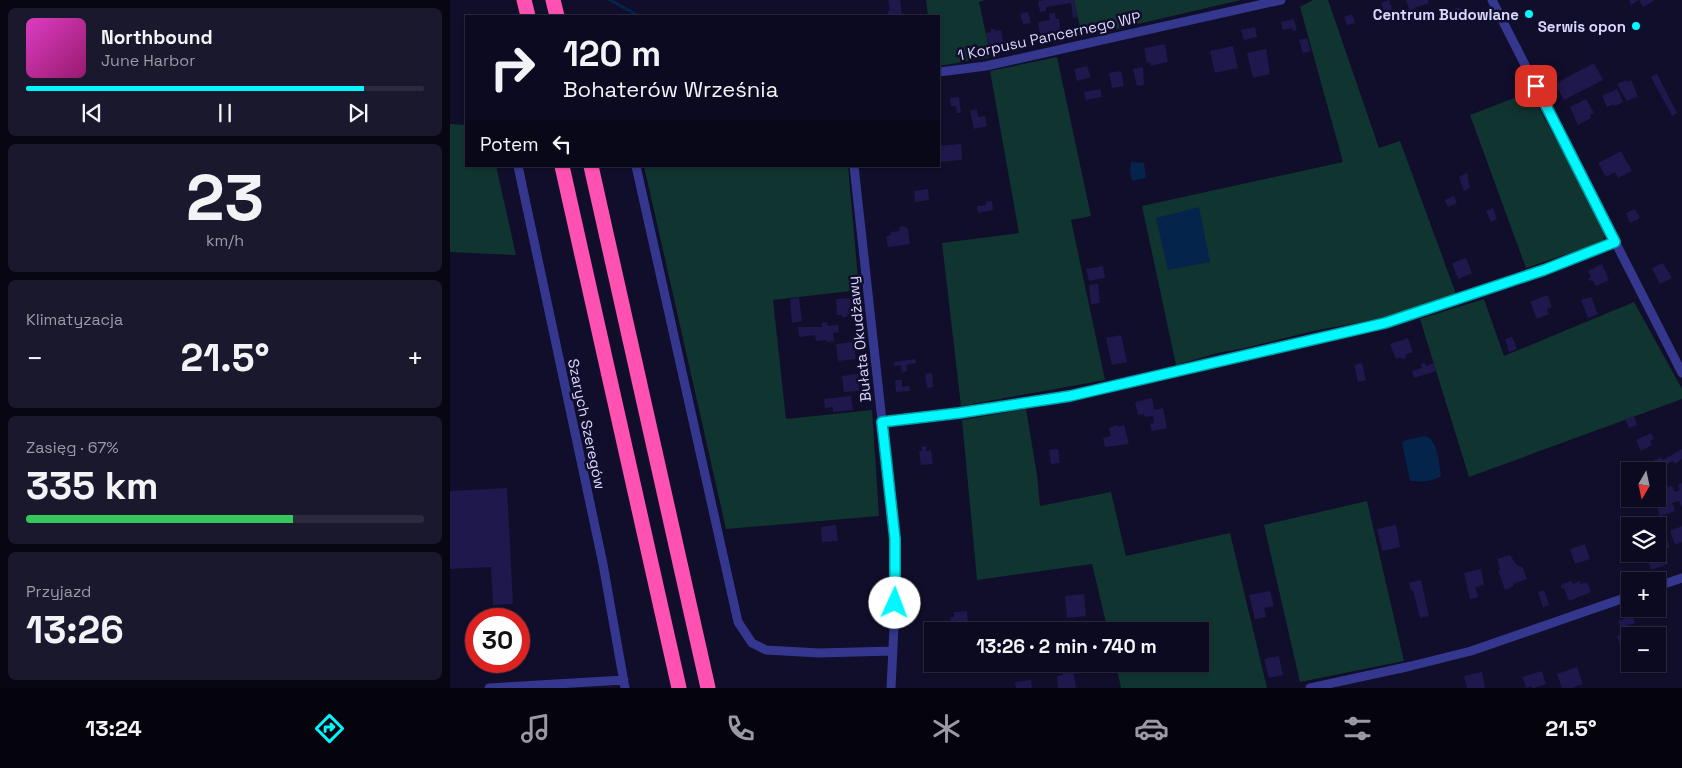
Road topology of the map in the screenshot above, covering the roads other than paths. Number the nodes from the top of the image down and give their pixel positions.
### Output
1 (524, 0) edge
2 (553, 0) edge
3 (1281, 0) edge
4 (1492, 0) edge
5 (528, 15) edge
6 (557, 15) edge
7 (940, 72) edge
8 (518, 167) edge
9 (562, 167) edge
10 (591, 167) edge
11 (636, 167) edge
12 (854, 167) edge
13 (1615, 242) junction
14 (1682, 373) edge
15 (882, 422) junction
16 (1682, 578) edge
17 (1666, 583) edge
18 (1621, 599) edge
19 (892, 651) junction
20 (624, 684) edge
21 (489, 688) edge
22 (679, 688) edge
23 (708, 688) edge
24 (891, 688) edge
25 (1310, 688) edge

1 - 5 highway
2 - 6 highway
3 - 7 street, 1 Korpusu Pancernego WP
4 - 13 street
8 - 20 street, Szarych Szeregów
9 - 22 highway
10 - 23 highway
11 - 19 street
12 - 15 street, Bułata Okudżawy
13 - 14 street
13 - 15 street
15 - 19 street, Bułata Okudżawy
16 - 17 street
18 - 25 street
19 - 24 street, Bułata Okudżawy
20 - 21 street

